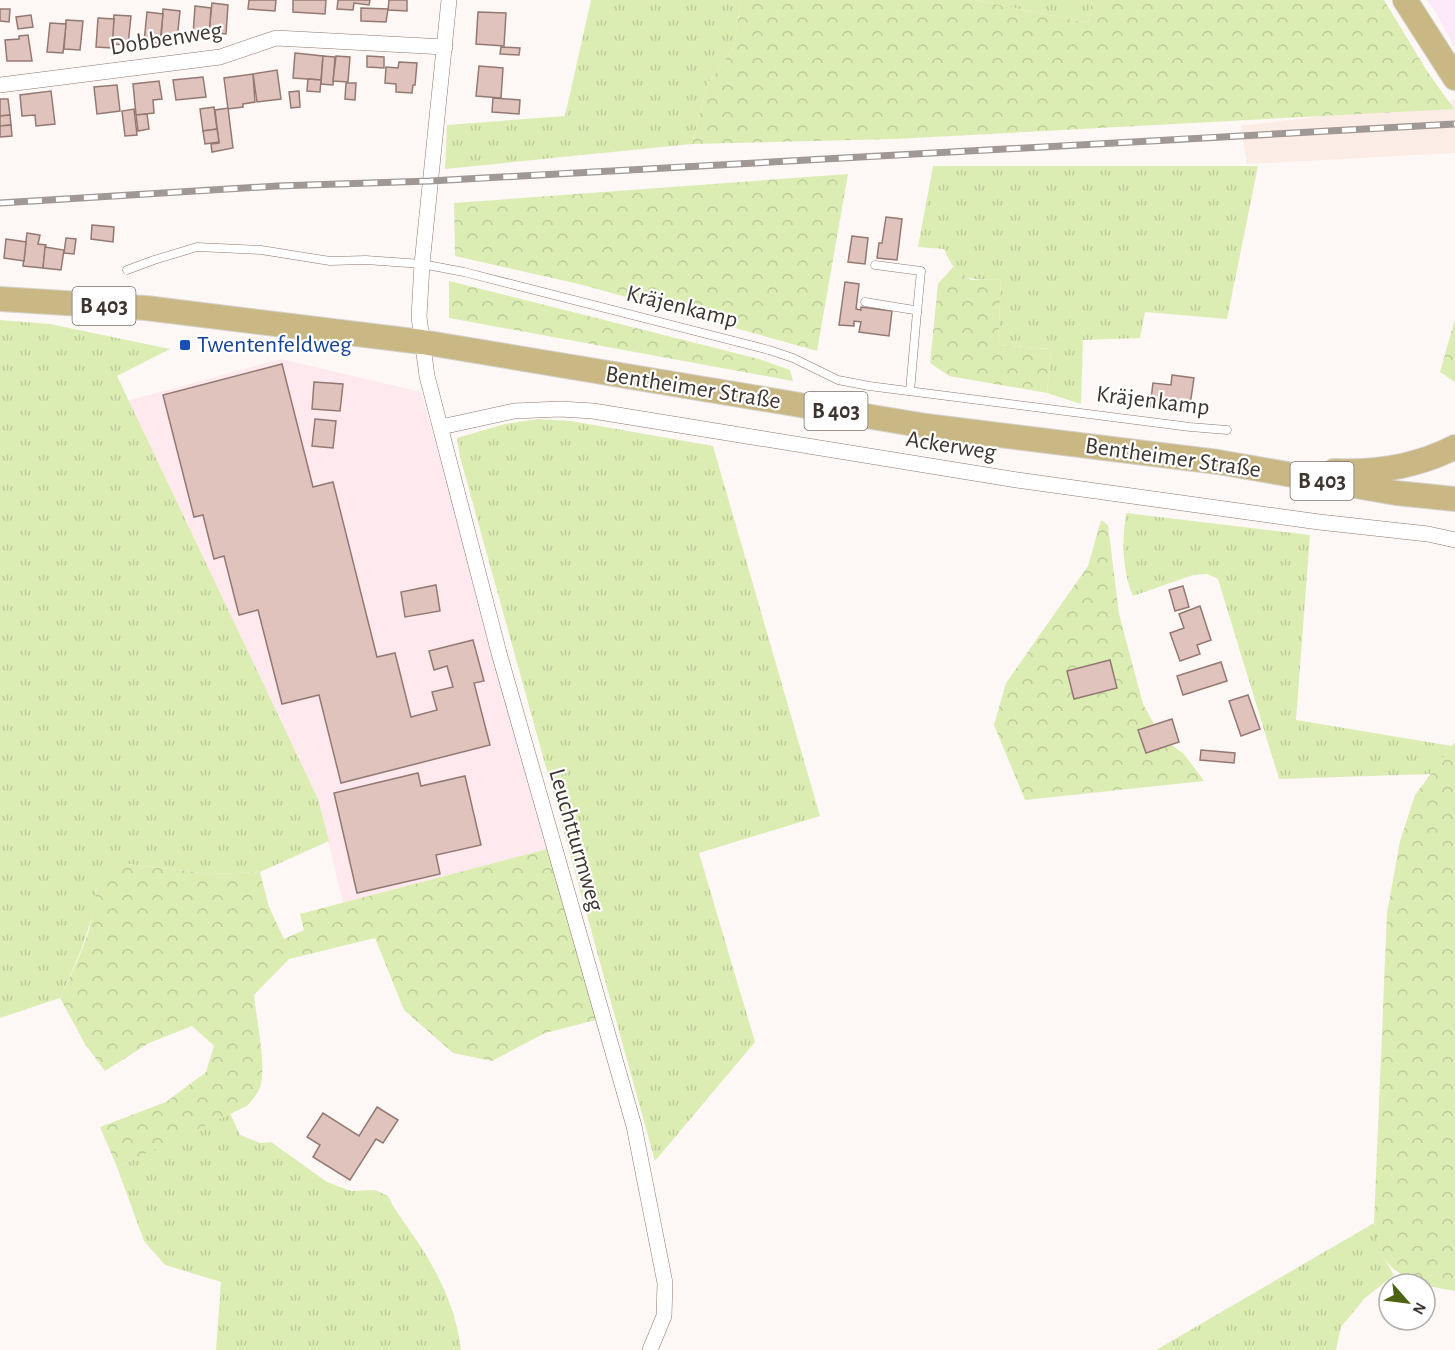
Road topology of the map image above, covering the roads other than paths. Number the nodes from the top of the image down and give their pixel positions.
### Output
1 (449, 0) edge
2 (1405, 0) edge
3 (445, 47) junction
4 (1455, 78) edge
5 (0, 85) edge
6 (422, 264) junction
7 (876, 265) dead end
8 (127, 270) dead end
9 (0, 299) edge
10 (865, 302) dead end
11 (917, 312) junction
12 (422, 342) junction
13 (910, 391) junction
14 (441, 428) junction
15 (1227, 429) dead end
16 (1455, 447) edge
17 (1247, 468) junction
18 (1396, 494) junction
19 (1455, 499) edge
20 (1455, 506) edge
21 (1455, 540) edge
22 (650, 1350) edge

1 - 3 street
2 - 4 main road
3 - 5 street, Dobbenweg
3 - 6 street
6 - 8 lane, Kräjenkamp
6 - 12 street
6 - 13 lane, Kräjenkamp
7 - 11 lane
9 - 12 main road, Bentheimer Straße / B 403
10 - 11 lane
11 - 13 lane
12 - 14 street, Leuchtturmweg
12 - 17 main road, Bentheimer Straße / B 403
13 - 15 lane, Kräjenkamp
14 - 21 street, Ackerweg
14 - 22 street, Leuchtturmweg
16 - 17 main road
17 - 18 main road, Bentheimer Straße / B 403
18 - 19 main road, Bentheimer Straße / B 403
18 - 20 main road

